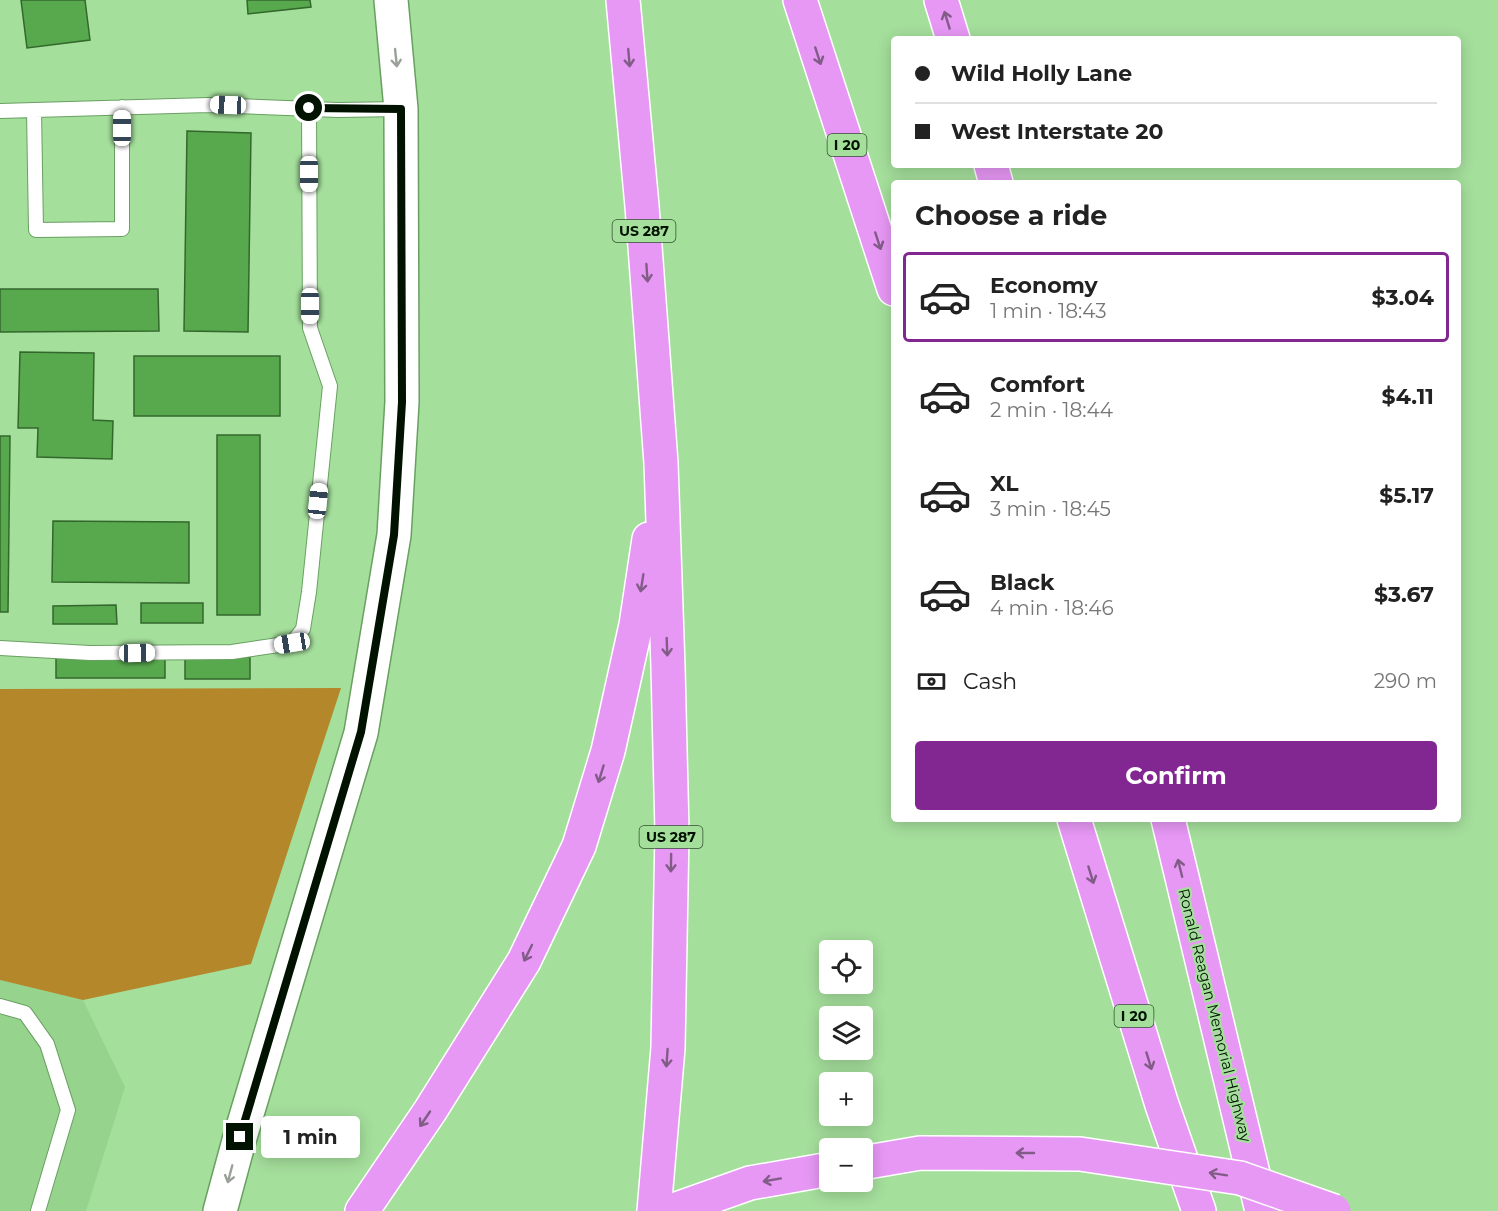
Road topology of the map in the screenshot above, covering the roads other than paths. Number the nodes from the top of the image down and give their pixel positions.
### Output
1 (391, 0) edge
2 (623, 0) edge
3 (800, 0) edge
4 (941, 0) edge
5 (952, 36) edge
6 (122, 107) junction
7 (309, 108) junction
8 (401, 109) junction
9 (34, 110) junction
10 (0, 111) edge
11 (891, 280) edge
12 (661, 463) junction
13 (0, 648) edge
14 (1075, 822) edge
15 (1169, 822) edge
16 (0, 1006) edge
17 (873, 1161) edge
18 (819, 1171) edge
19 (38, 1211) edge
20 (220, 1211) edge
21 (362, 1211) edge
22 (654, 1211) edge
23 (671, 1211) edge
24 (1199, 1211) edge
25 (1262, 1211) edge
26 (1334, 1211) edge

1 -> 8 main road
2 -> 12 highway, US 287
3 -> 11 highway, I 20
5 -> 4 highway
6 - 7 lane
6 - 9 lane
6 - 9 lane
7 - 8 lane
7 - 13 lane
8 -> 20 main road
9 - 10 lane
12 -> 21 highway
12 -> 22 highway, US 287
14 -> 24 highway, I 20
25 -> 15 highway, Ronald Reagan Memorial Highway
16 - 19 lane
26 -> 17 highway, bridge
18 -> 23 highway

